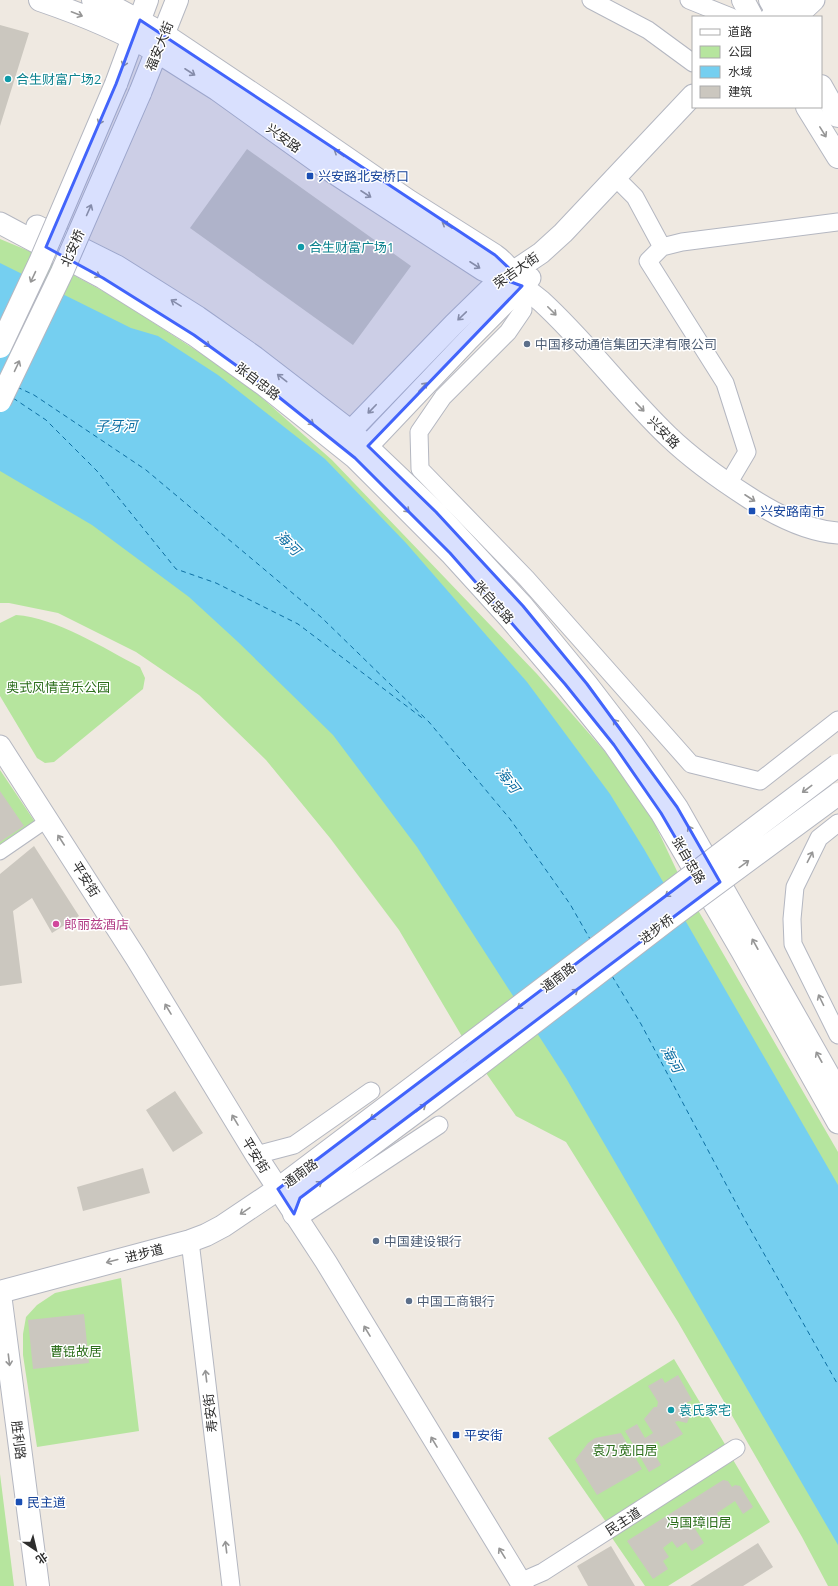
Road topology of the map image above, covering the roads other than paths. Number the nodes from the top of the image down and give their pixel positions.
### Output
1 (40, 0) edge
2 (93, 0) edge
3 (147, 0) edge
4 (177, 0) edge
5 (591, 0) edge
6 (689, 0) edge
7 (743, 0) edge
8 (814, 0) edge
9 (780, 10) edge
10 (729, 16) edge
11 (751, 16) edge
12 (136, 29) junction
13 (161, 43) junction
14 (692, 62) edge
15 (116, 84) joint
16 (822, 88) edge
17 (140, 93) joint
18 (692, 96) edge
19 (693, 108) edge
20 (808, 108) edge
21 (838, 116) edge
22 (838, 157) edge
23 (622, 183) junction
24 (0, 209) edge
25 (838, 222) edge
26 (0, 223) edge
27 (662, 247) junction
28 (512, 279) junction
29 (0, 347) edge
30 (0, 401) edge
31 (345, 437) junction
32 (362, 452) junction
33 (728, 484) junction
34 (838, 533) edge
35 (838, 720) edge
36 (0, 746) edge
37 (838, 765) edge
38 (838, 794) edge
39 (48, 820) junction
40 (838, 823) edge
41 (0, 853) edge
42 (838, 1035) edge
43 (476, 1067) joint
44 (371, 1091) dead end
45 (838, 1091) edge
46 (838, 1123) edge
47 (439, 1124) dead end
48 (256, 1154) junction
49 (278, 1189) junction
50 (295, 1217) junction
51 (190, 1241) junction
52 (0, 1293) edge
53 (736, 1448) dead end
54 (516, 1585) edge
55 (38, 1586) edge
56 (231, 1586) edge

1 -> 12 main road, 兴安路
2 - 12 main road, 兴安路
3 - 12 main road, 福安大街
4 - 13 main road, 福安大街
5 - 14 street
6 - 10 street
7 - 11 main road
8 - 9 street
12 - 13 main road, 兴安路
12 -> 15 main road, 福安大街
13 - 17 main road, 福安大街
13 - 28 street, 兴安路
15 -> 29 main road, 北安桥, bridge
16 - 21 main road
30 -> 17 main road, 北安桥, bridge
18 - 28 street, 荣吉大街
19 - 23 street, 荣吉大街
20 -> 22 main road
23 - 27 street
23 - 28 street, 荣吉大街
31 -> 24 street, 张自忠路
25 - 27 street
26 -> 31 street, 张自忠路
27 - 33 street
28 -> 31 street, 荣吉大街
32 -> 28 street, 荣吉大街
28 -> 33 street, 兴安路
28 - 35 street
31 - 32 street, 张自忠路
45 -> 32 street, 张自忠路
32 -> 46 street, 张自忠路
33 -> 34 street, 兴安路
36 - 39 street, 平安街
37 -> 49 main road, 通南路, bridge
43 -> 38 main road, 进步桥, bridge
39 - 41 street
48 -> 39 street, 平安街
42 -> 40 street
50 -> 43 main road, 通南路
44 - 48 street
47 - 50 street
48 - 49 street, 平安街
49 - 50 street, 平安街
49 -> 51 main road, 进步道
54 -> 50 street, 平安街
51 -> 52 main road, 进步道
56 -> 51 street, 寿安街
52 -> 55 main road, 胜利路
53 - 54 street, 民主道

